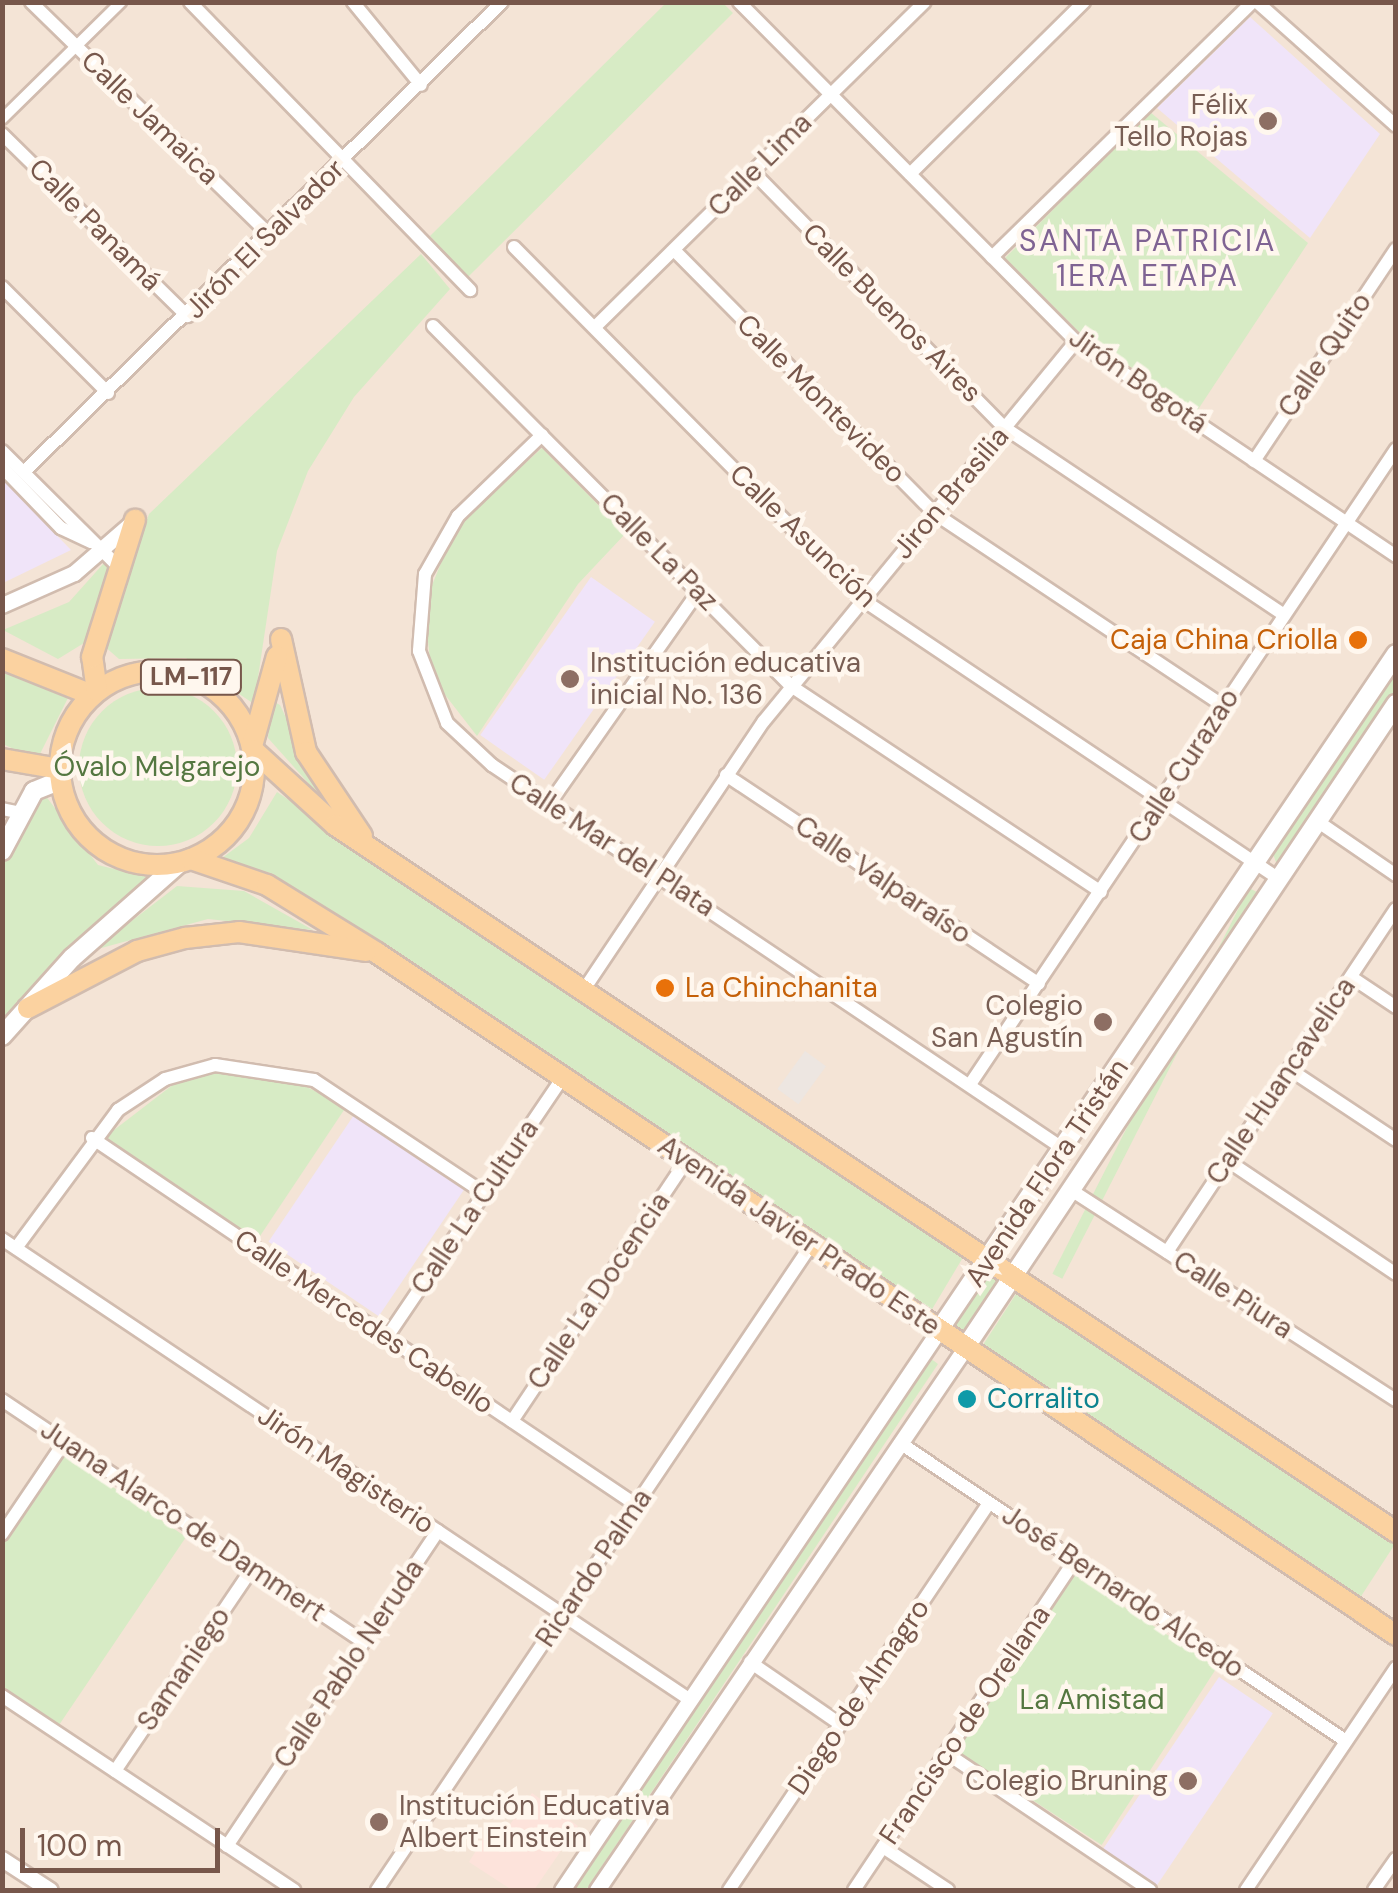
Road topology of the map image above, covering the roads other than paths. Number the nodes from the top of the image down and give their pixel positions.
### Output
1 (31, 2) edge
2 (120, 2) edge
3 (190, 2) edge
4 (353, 2) edge
5 (739, 2) edge
6 (925, 2) edge
7 (1084, 2) edge
8 (1255, 2) edge
9 (499, 4) edge
10 (76, 46) junction
11 (421, 86) junction
12 (831, 95) junction
13 (2, 120) edge
14 (1396, 126) edge
15 (2, 134) edge
16 (344, 160) junction
17 (753, 172) junction
18 (910, 174) junction
19 (269, 234) junction
20 (514, 246) dead end
21 (1396, 249) edge
22 (674, 250) junction
23 (992, 256) junction
24 (2, 288) edge
25 (470, 290) dead end
26 (187, 316) junction
27 (433, 326) dead end
28 (596, 327) junction
29 (1076, 341) junction
30 (108, 394) junction
31 (1005, 428) junction
32 (542, 435) junction
33 (1396, 449) edge
34 (2, 450) edge
35 (1254, 461) junction
36 (2, 467) edge
37 (24, 472) junction
38 (934, 514) junction
39 (135, 520) joint
40 (1346, 522) junction
41 (95, 546) junction
42 (1396, 556) edge
43 (120, 568) junction
44 (698, 592) junction
45 (863, 600) junction
46 (2, 605) edge
47 (1284, 614) junction
48 (2, 646) edge
49 (1396, 654) edge
50 (2, 659) edge
51 (38, 668) junction
52 (792, 686) junction
53 (94, 693) junction
54 (1396, 704) edge
55 (1224, 706) junction
56 (253, 748) junction
57 (2, 758) edge
58 (61, 775) junction
59 (726, 775) junction
60 (1162, 800) junction
61 (549, 804) junction
62 (12, 811) edge
63 (1318, 821) junction
64 (4, 841) edge
65 (186, 861) junction
66 (1256, 863) junction
67 (396, 864) junction
68 (1396, 874) edge
69 (658, 875) junction
70 (1280, 880) junction
71 (1100, 892) junction
72 (1396, 909) edge
73 (378, 953) junction
74 (1350, 977) junction
75 (1039, 984) junction
76 (585, 988) junction
77 (1396, 1007) edge
78 (28, 1008) junction
79 (2, 1036) edge
80 (1289, 1069) junction
81 (562, 1077) junction
82 (972, 1083) junction
83 (92, 1138) junction
84 (1396, 1140) edge
85 (1065, 1150) junction
86 (686, 1161) junction
87 (1228, 1161) junction
88 (1072, 1190) junction
89 (484, 1194) junction
90 (2, 1238) edge
91 (811, 1245) junction
92 (16, 1248) junction
93 (1167, 1252) junction
94 (988, 1262) junction
95 (1396, 1274) edge
96 (1013, 1278) junction
97 (938, 1330) junction
98 (387, 1337) junction
99 (966, 1348) junction
100 (2, 1400) edge
101 (1396, 1400) edge
102 (512, 1422) junction
103 (65, 1441) junction
104 (900, 1443) junction
105 (989, 1502) junction
106 (636, 1505) junction
107 (438, 1532) junction
108 (1396, 1532) edge
109 (2, 1534) edge
110 (1075, 1560) junction
111 (254, 1568) junction
112 (562, 1614) junction
113 (1396, 1635) edge
114 (364, 1642) junction
115 (750, 1662) junction
116 (1396, 1668) edge
117 (2, 1696) edge
118 (690, 1700) junction
119 (840, 1724) junction
120 (1346, 1741) junction
121 (946, 1753) junction
122 (115, 1771) junction
123 (227, 1846) junction
124 (883, 1847) junction
125 (2, 1858) edge
126 (1396, 1859) edge
127 (736, 1888) edge
128 (50, 1890) edge
129 (294, 1890) edge
130 (377, 1890) edge
131 (562, 1890) edge
132 (597, 1890) edge
133 (854, 1890) edge
134 (948, 1890) edge
135 (1150, 1890) edge
136 (1246, 1890) edge
137 (1374, 1890) edge

1 - 10 street, Calle Jamaica
2 - 10 street
3 - 16 street
4 - 11 street
5 - 12 street, Jirón Bogotá
6 - 12 street, Calle Lima
7 - 18 street
8 - 14 street
8 - 23 street
9 - 11 street, Jirón El Salvador
10 - 13 street
10 - 19 street, Calle Jamaica
11 - 16 street, Jirón El Salvador
12 - 17 street, Calle Lima
12 - 18 street, Jirón Bogotá
15 - 26 street, Calle Panamá
16 - 19 street, Jirón El Salvador
16 - 25 street
17 - 22 street, Calle Lima
17 - 31 street, Calle Buenos Aires
18 - 23 street, Jirón Bogotá
19 - 26 street, Jirón El Salvador
20 - 28 street, Calle Asunción
21 - 35 street, Calle Quito
22 - 28 street, Calle Lima
22 - 38 street, Calle Montevideo
23 - 29 street, Jirón Bogotá
24 - 30 street
26 - 30 street, Jirón El Salvador
27 - 32 street, Calle La Paz
28 - 45 street, Calle Asunción
29 - 31 street, Jiron Brasilia
29 - 35 street, Jirón Bogotá
30 - 37 street, Jirón El Salvador
31 - 38 street, Jiron Brasilia
31 - 47 street, Calle Buenos Aires
32 - 44 street, Calle La Paz
32 - 61 street, Calle Mar del Plata
33 - 40 street, Calle Curazao
34 - 37 street
35 - 40 street, Jirón Bogotá
36 - 41 street
37 - 41 street
38 - 45 street, Jiron Brasilia
38 - 55 street, Calle Montevideo
39 - 41 street
39 - 43 main road
40 - 42 street, Jirón Bogotá
40 - 47 street, Calle Curazao
41 - 43 street
41 - 46 street
43 - 53 main road
44 - 52 street, Calle La Paz
44 - 61 street
45 - 52 street, Jiron Brasilia
45 - 60 street, Calle Asunción
47 - 55 street, Calle Curazao
48 - 51 main road
49 - 66 main road, Avenida Flora Tristán
50 - 51 main road
51 - 53 main road
52 - 59 street, Jiron Brasilia
52 - 71 street, Calle La Paz
53 - 56 main road, LM-117
53 - 58 main road
54 - 63 main road, Avenida Flora Tristán
55 - 60 street, Calle Curazao
56 - 65 main road, LM-117
56 - 67 main road
56 - 67 main road, LM-117
57 - 58 main road
58 - 62 main road
58 - 65 main road
59 - 69 street, Jiron Brasilia
59 - 75 street, Calle Valparaíso
60 - 66 street, Calle Asunción
60 - 71 street, Calle Curazao
61 - 69 street, Calle Mar del Plata
62 - 64 main road
63 - 68 street
63 - 70 main road, Avenida Flora Tristán
65 - 73 main road, Avenida Javier Prado Este
65 - 78 main road
66 - 70 street, Calle Asunción
66 - 85 main road, Avenida Flora Tristán
67 - 76 main road
69 - 76 street, Jiron Brasilia
69 - 82 street, Calle Mar del Plata
70 - 88 main road, Avenida Flora Tristán
71 - 75 street, Calle Curazao
72 - 74 street, Calle Huancavelica
73 - 78 main road
73 - 81 main road, Avenida Javier Prado Este
74 - 77 street
74 - 80 street, Calle Huancavelica
75 - 82 street, Calle Curazao
76 - 94 main road
78 - 79 main road
80 - 84 street
80 - 87 street, Calle Huancavelica
81 - 86 main road, Avenida Javier Prado Este
81 - 89 street, Calle La Cultura
82 - 85 street, Calle Mar del Plata
83 - 89 street
83 - 92 street
83 - 98 street, Calle Mercedes Cabello
85 - 94 main road, Avenida Flora Tristán
86 - 91 main road, Avenida Javier Prado Este
86 - 102 street, Calle La Docencia
87 - 93 street, Calle Huancavelica
87 - 95 street
88 - 93 street, Calle Piura
88 - 96 main road, Avenida Flora Tristán
89 - 98 street, Calle La Cultura
90 - 92 street, Jirón Magisterio
91 - 97 main road, Avenida Javier Prado Este
91 - 106 street, Ricardo Palma
92 - 107 street, Jirón Magisterio
93 - 101 street, Calle Piura
94 - 96 main road
94 - 97 main road, Avenida Flora Tristán
96 - 99 main road, Avenida Flora Tristán
96 - 108 main road
97 - 99 main road, Avenida Javier Prado Este
97 - 118 street, Avenida Flora Tristán
98 - 102 street, Calle Mercedes Cabello
99 - 104 street, Avenida Flora Tristán
99 - 113 main road, Avenida Javier Prado Este
100 - 103 street, Juana Alarco de Dammert
102 - 106 street, Calle Mercedes Cabello
103 - 109 street
103 - 111 street, Juana Alarco de Dammert
104 - 105 street, José Bernardo Alcedo
104 - 115 street, Avenida Flora Tristán
105 - 110 street, José Bernardo Alcedo
105 - 119 street, Diego de Almagro
106 - 112 street, Ricardo Palma
107 - 112 street, Jirón Magisterio
107 - 114 street, Calle Pablo Neruda
110 - 120 street, José Bernardo Alcedo
110 - 121 street, Francisco de Orellana
111 - 114 street, Juana Alarco de Dammert
111 - 122 street, Samaniego
112 - 118 street, Jirón Magisterio
112 - 130 street, Ricardo Palma
114 - 123 street, Calle Pablo Neruda
115 - 119 street
115 - 132 street, Avenida Flora Tristán
116 - 120 street
117 - 122 street
118 - 131 street, Avenida Flora Tristán
119 - 127 street, Diego de Almagro
120 - 136 street
121 - 124 street, Francisco de Orellana
121 - 135 street
122 - 123 street
123 - 129 street
124 - 133 street, Francisco de Orellana
124 - 134 street
125 - 128 street
126 - 137 street

